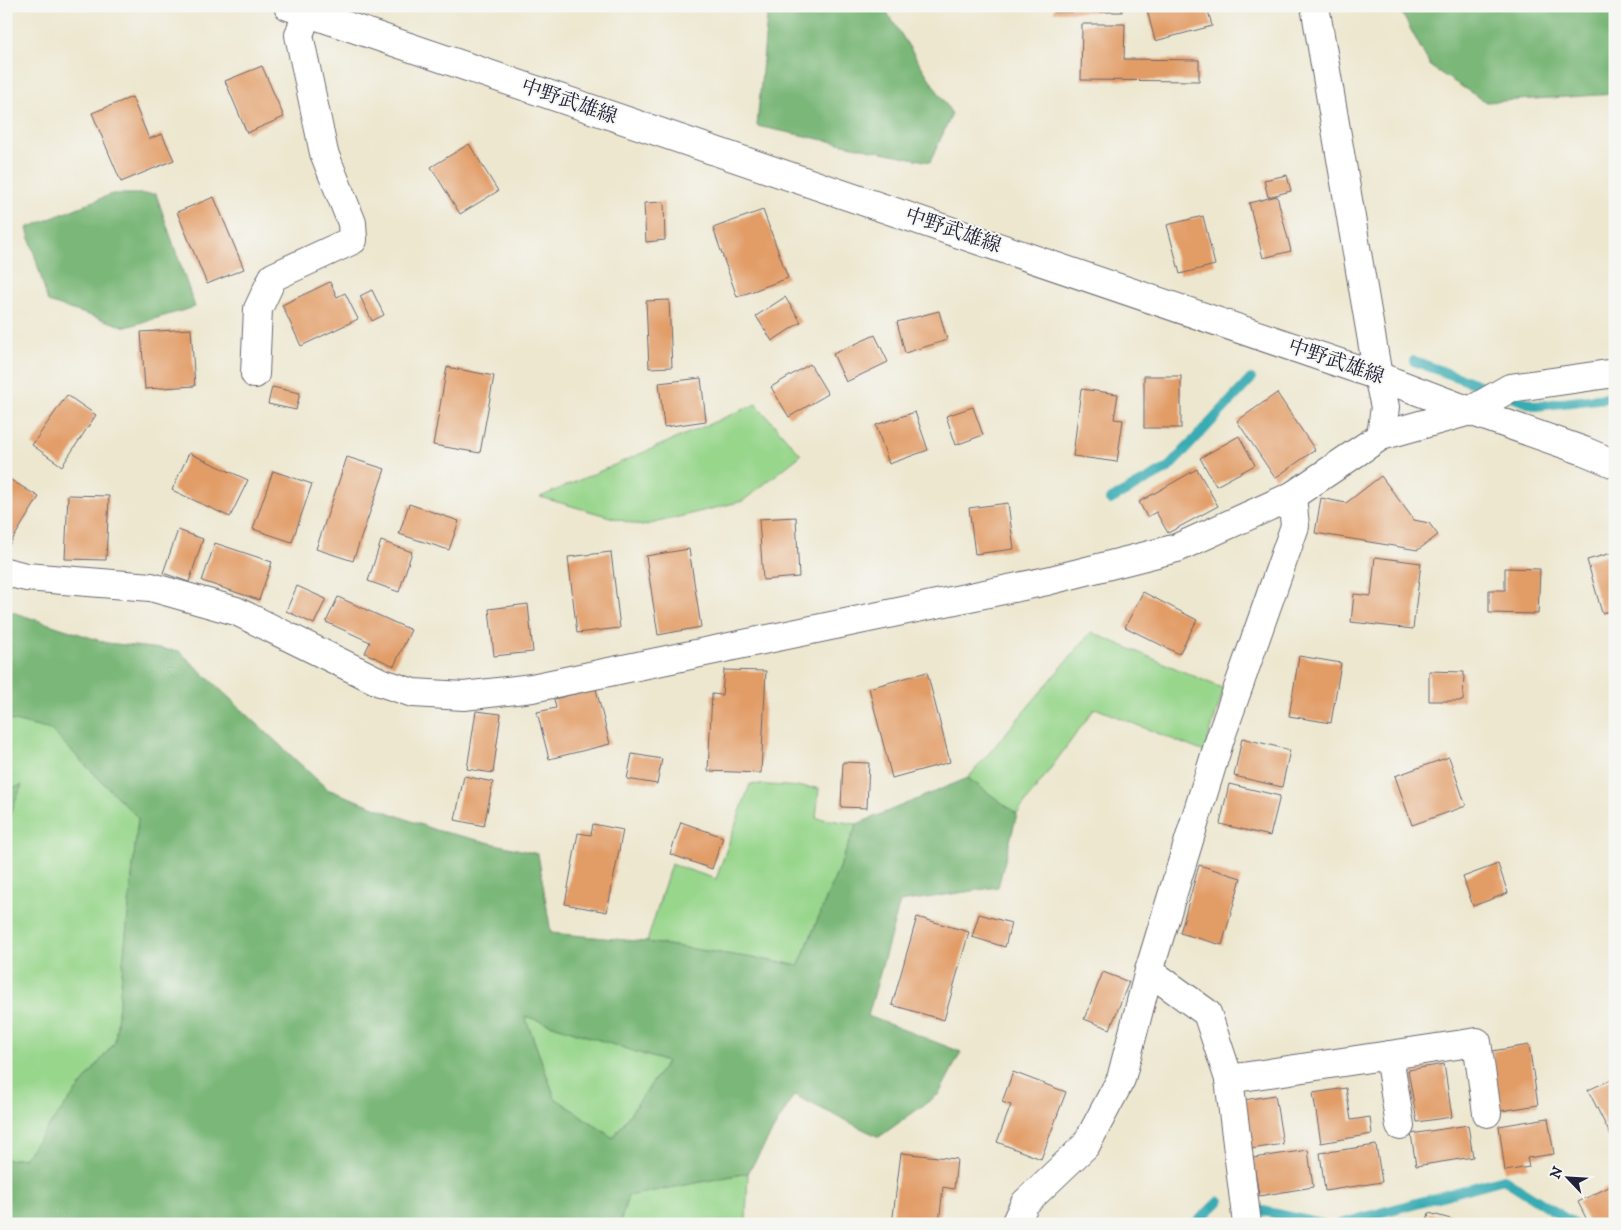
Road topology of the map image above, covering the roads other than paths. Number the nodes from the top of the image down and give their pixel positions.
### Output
1 (1315, 6) edge
2 (297, 10) edge
3 (1615, 373) edge
4 (255, 374) dead end
5 (1378, 376) junction
6 (1470, 412) junction
7 (1381, 436) junction
8 (1615, 464) edge
9 (1292, 496) junction
10 (6, 572) edge
11 (1149, 971) junction
12 (1389, 1055) junction
13 (1229, 1079) junction
14 (1487, 1113) dead end
15 (1400, 1126) dead end
16 (1015, 1224) edge
17 (1247, 1224) edge

1 - 5 street
2 - 4 street
2 - 5 street, 中野武雄線
3 - 6 street
5 - 6 street, 中野武雄線
5 - 7 street
6 - 7 street
6 - 8 street, 中野武雄線
7 - 9 street
9 - 10 street
9 - 11 street
11 - 13 street
11 - 16 street
12 - 13 street
12 - 14 street
12 - 15 street
13 - 17 street

